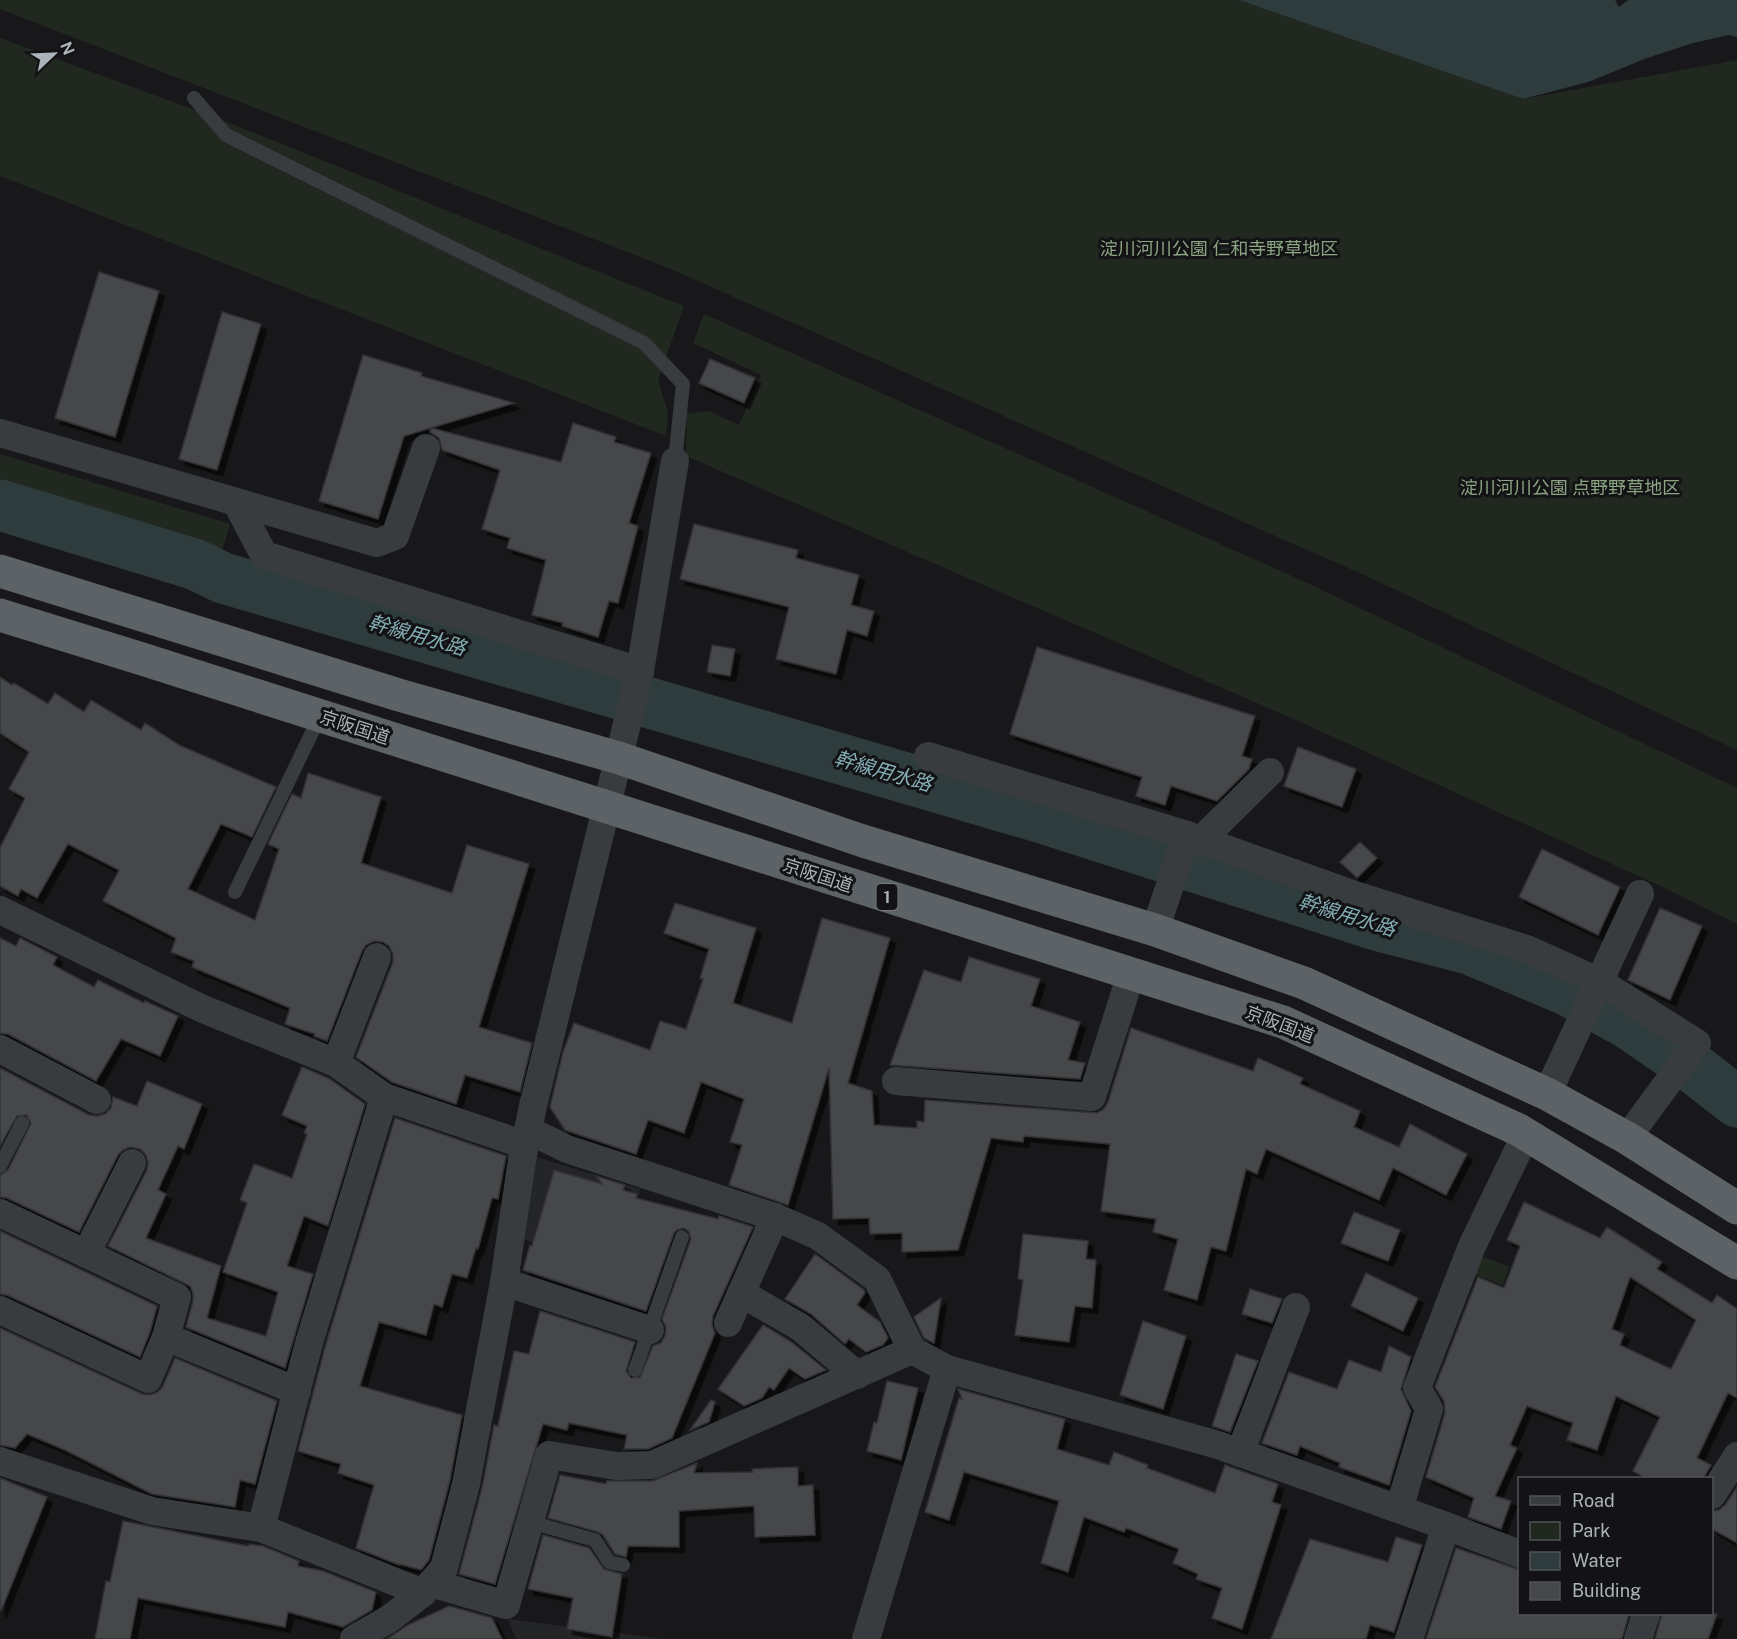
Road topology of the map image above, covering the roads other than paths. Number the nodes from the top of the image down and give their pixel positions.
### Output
1 (194, 98) dead end
2 (0, 433) edge
3 (426, 448) dead end
4 (675, 461) joint
5 (236, 502) junction
6 (0, 571) edge
7 (0, 615) edge
8 (638, 676) junction
9 (320, 716) junction
10 (928, 756) dead end
11 (619, 758) junction
12 (1270, 772) dead end
13 (606, 808) junction
14 (1194, 837) junction
15 (235, 892) dead end
16 (1640, 894) dead end
17 (0, 910) edge
18 (1155, 930) junction
19 (377, 957) dead end
20 (1131, 974) junction
21 (1600, 982) junction
22 (0, 1049) edge
23 (336, 1063) junction
24 (896, 1081) dead end
25 (1547, 1094) junction
26 (384, 1097) junction
27 (97, 1100) dead end
28 (22, 1123) dead end
29 (1526, 1134) junction
30 (527, 1137) junction
31 (1627, 1138) junction
32 (132, 1163) dead end
33 (0, 1166) edge
34 (1737, 1208) edge
35 (0, 1213) edge
36 (775, 1217) junction
37 (682, 1237) dead end
38 (86, 1254) junction
39 (1737, 1263) edge
40 (504, 1282) junction
41 (741, 1293) junction
42 (1296, 1307) dead end
43 (0, 1310) edge
44 (728, 1323) dead end
45 (650, 1330) junction
46 (166, 1337) junction
47 (912, 1350) junction
48 (947, 1369) junction
49 (635, 1370) dead end
50 (857, 1375) junction
51 (297, 1391) junction
52 (1240, 1453) junction
53 (1737, 1456) edge
54 (0, 1461) edge
55 (1713, 1493) edge
56 (1399, 1509) junction
57 (530, 1522) junction
58 (1446, 1526) junction
59 (261, 1528) junction
60 (1518, 1553) edge
61 (623, 1565) dead end
62 (427, 1588) junction
63 (1646, 1615) edge
64 (354, 1639) edge
65 (866, 1639) edge
66 (1409, 1639) edge
67 (1638, 1639) edge

1 - 4 lane
2 - 5 street
3 - 5 street
4 - 8 street
5 - 8 street
6 - 11 highway
7 - 9 highway, 京阪国道 / 1
8 - 11 street
9 - 13 highway, 京阪国道 / 1
9 - 15 lane
10 - 14 street
11 - 13 street
11 - 18 highway
12 - 14 street
13 - 20 highway, 京阪国道 / 1
13 - 30 street
14 - 18 street
14 - 21 street
16 - 21 street
17 - 23 street
18 - 25 highway
19 - 23 street
20 - 24 street
20 - 29 highway, 京阪国道 / 1
21 - 25 street
21 - 31 street
22 - 27 street
23 - 26 street
25 - 31 highway
26 - 30 street
26 - 51 street
28 - 33 lane
29 - 39 highway, 京阪国道 / 1
29 - 56 street
30 - 36 street
30 - 40 street
31 - 34 highway
32 - 38 street
35 - 38 street
36 - 41 street
36 - 47 street
37 - 45 lane
38 - 46 street
40 - 45 street
40 - 62 street
41 - 44 street
41 - 50 street
42 - 52 street
43 - 46 street
45 - 49 lane
46 - 51 street
47 - 48 street
47 - 50 street
48 - 52 street
48 - 65 street
50 - 57 street
51 - 59 street
52 - 56 street
53 - 55 street
54 - 59 street
56 - 58 street
57 - 61 lane
57 - 62 street
58 - 60 street
58 - 66 street
59 - 62 street
62 - 64 street
63 - 67 street

